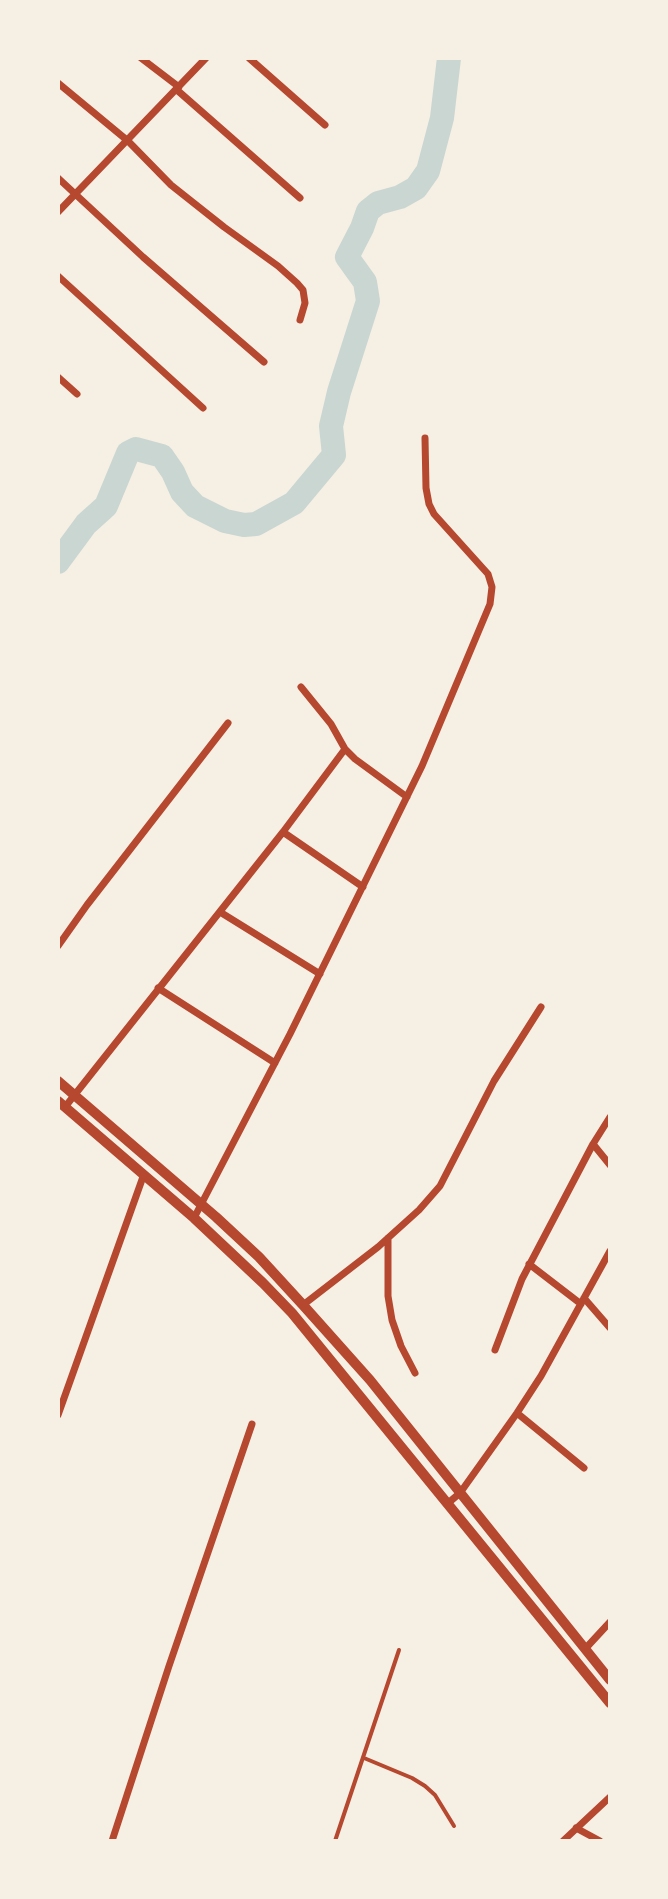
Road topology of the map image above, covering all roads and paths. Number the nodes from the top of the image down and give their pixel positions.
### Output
1 (141, 58) edge
2 (206, 58) edge
3 (249, 58) edge
4 (58, 83) edge
5 (178, 88) junction
6 (325, 125) dead end
7 (128, 141) junction
8 (58, 178) edge
9 (76, 194) junction
10 (300, 198) dead end
11 (58, 212) edge
12 (58, 276) edge
13 (300, 320) dead end
14 (264, 362) dead end
15 (58, 377) edge
16 (77, 394) dead end
17 (203, 408) dead end
18 (425, 438) dead end
19 (301, 687) dead end
20 (228, 723) dead end
21 (345, 749) junction
22 (407, 797) junction
23 (283, 832) junction
24 (363, 887) junction
25 (220, 912) junction
26 (58, 946) edge
27 (320, 974) junction
28 (158, 988) junction
29 (541, 1007) dead end
30 (275, 1063) junction
31 (58, 1081) edge
32 (75, 1095) junction
33 (62, 1104) edge
34 (610, 1117) edge
35 (593, 1144) junction
36 (610, 1165) edge
37 (144, 1174) junction
38 (201, 1204) junction
39 (194, 1218) junction
40 (388, 1238) junction
41 (610, 1251) edge
42 (529, 1264) junction
43 (582, 1301) junction
44 (303, 1305) junction
45 (610, 1328) edge
46 (495, 1350) dead end
47 (415, 1373) dead end
48 (517, 1413) junction
49 (58, 1415) edge
50 (252, 1424) dead end
51 (584, 1468) dead end
52 (460, 1493) junction
53 (447, 1504) junction
54 (556, 1613) junction
55 (544, 1622) junction
56 (610, 1622) edge
57 (585, 1649) junction
58 (399, 1650) dead end
59 (610, 1680) edge
60 (610, 1703) edge
61 (363, 1758) junction
62 (610, 1797) edge
63 (454, 1826) dead end
64 (576, 1828) junction
65 (112, 1841) edge
66 (335, 1841) edge
67 (563, 1841) edge
68 (600, 1841) edge

1 - 5 street
2 - 5 street
3 - 6 street
4 - 7 street
5 - 7 street
5 - 10 street
7 - 9 street
7 - 13 street
8 - 9 street
9 - 11 street
9 - 14 street
12 - 17 street
15 - 16 street
18 - 22 street
19 - 21 street
20 - 26 street
21 - 22 street
21 - 23 street
22 - 24 street
23 - 24 street
23 - 25 street
24 - 27 street
25 - 27 street
25 - 28 street
27 - 30 street
28 - 30 street
28 - 32 street
29 - 40 street
30 - 38 street
31 - 32 main road
32 - 33 street
32 - 38 main road
33 - 37 main road
34 - 35 street
35 - 36 street
35 - 42 street
37 - 39 main road
37 - 49 street
38 - 39 street
38 - 44 main road
39 - 53 main road
40 - 44 street
40 - 47 street
41 - 43 street
42 - 43 street
42 - 46 street
43 - 45 street
43 - 48 street
44 - 52 main road
48 - 51 street
48 - 52 street
50 - 65 street
52 - 53 street
52 - 54 main road
53 - 55 main road
54 - 55 main road
54 - 57 main road
55 - 60 main road
56 - 57 street
57 - 59 main road
58 - 61 lane
61 - 63 lane
61 - 66 lane
62 - 64 street
64 - 67 street
64 - 68 street

